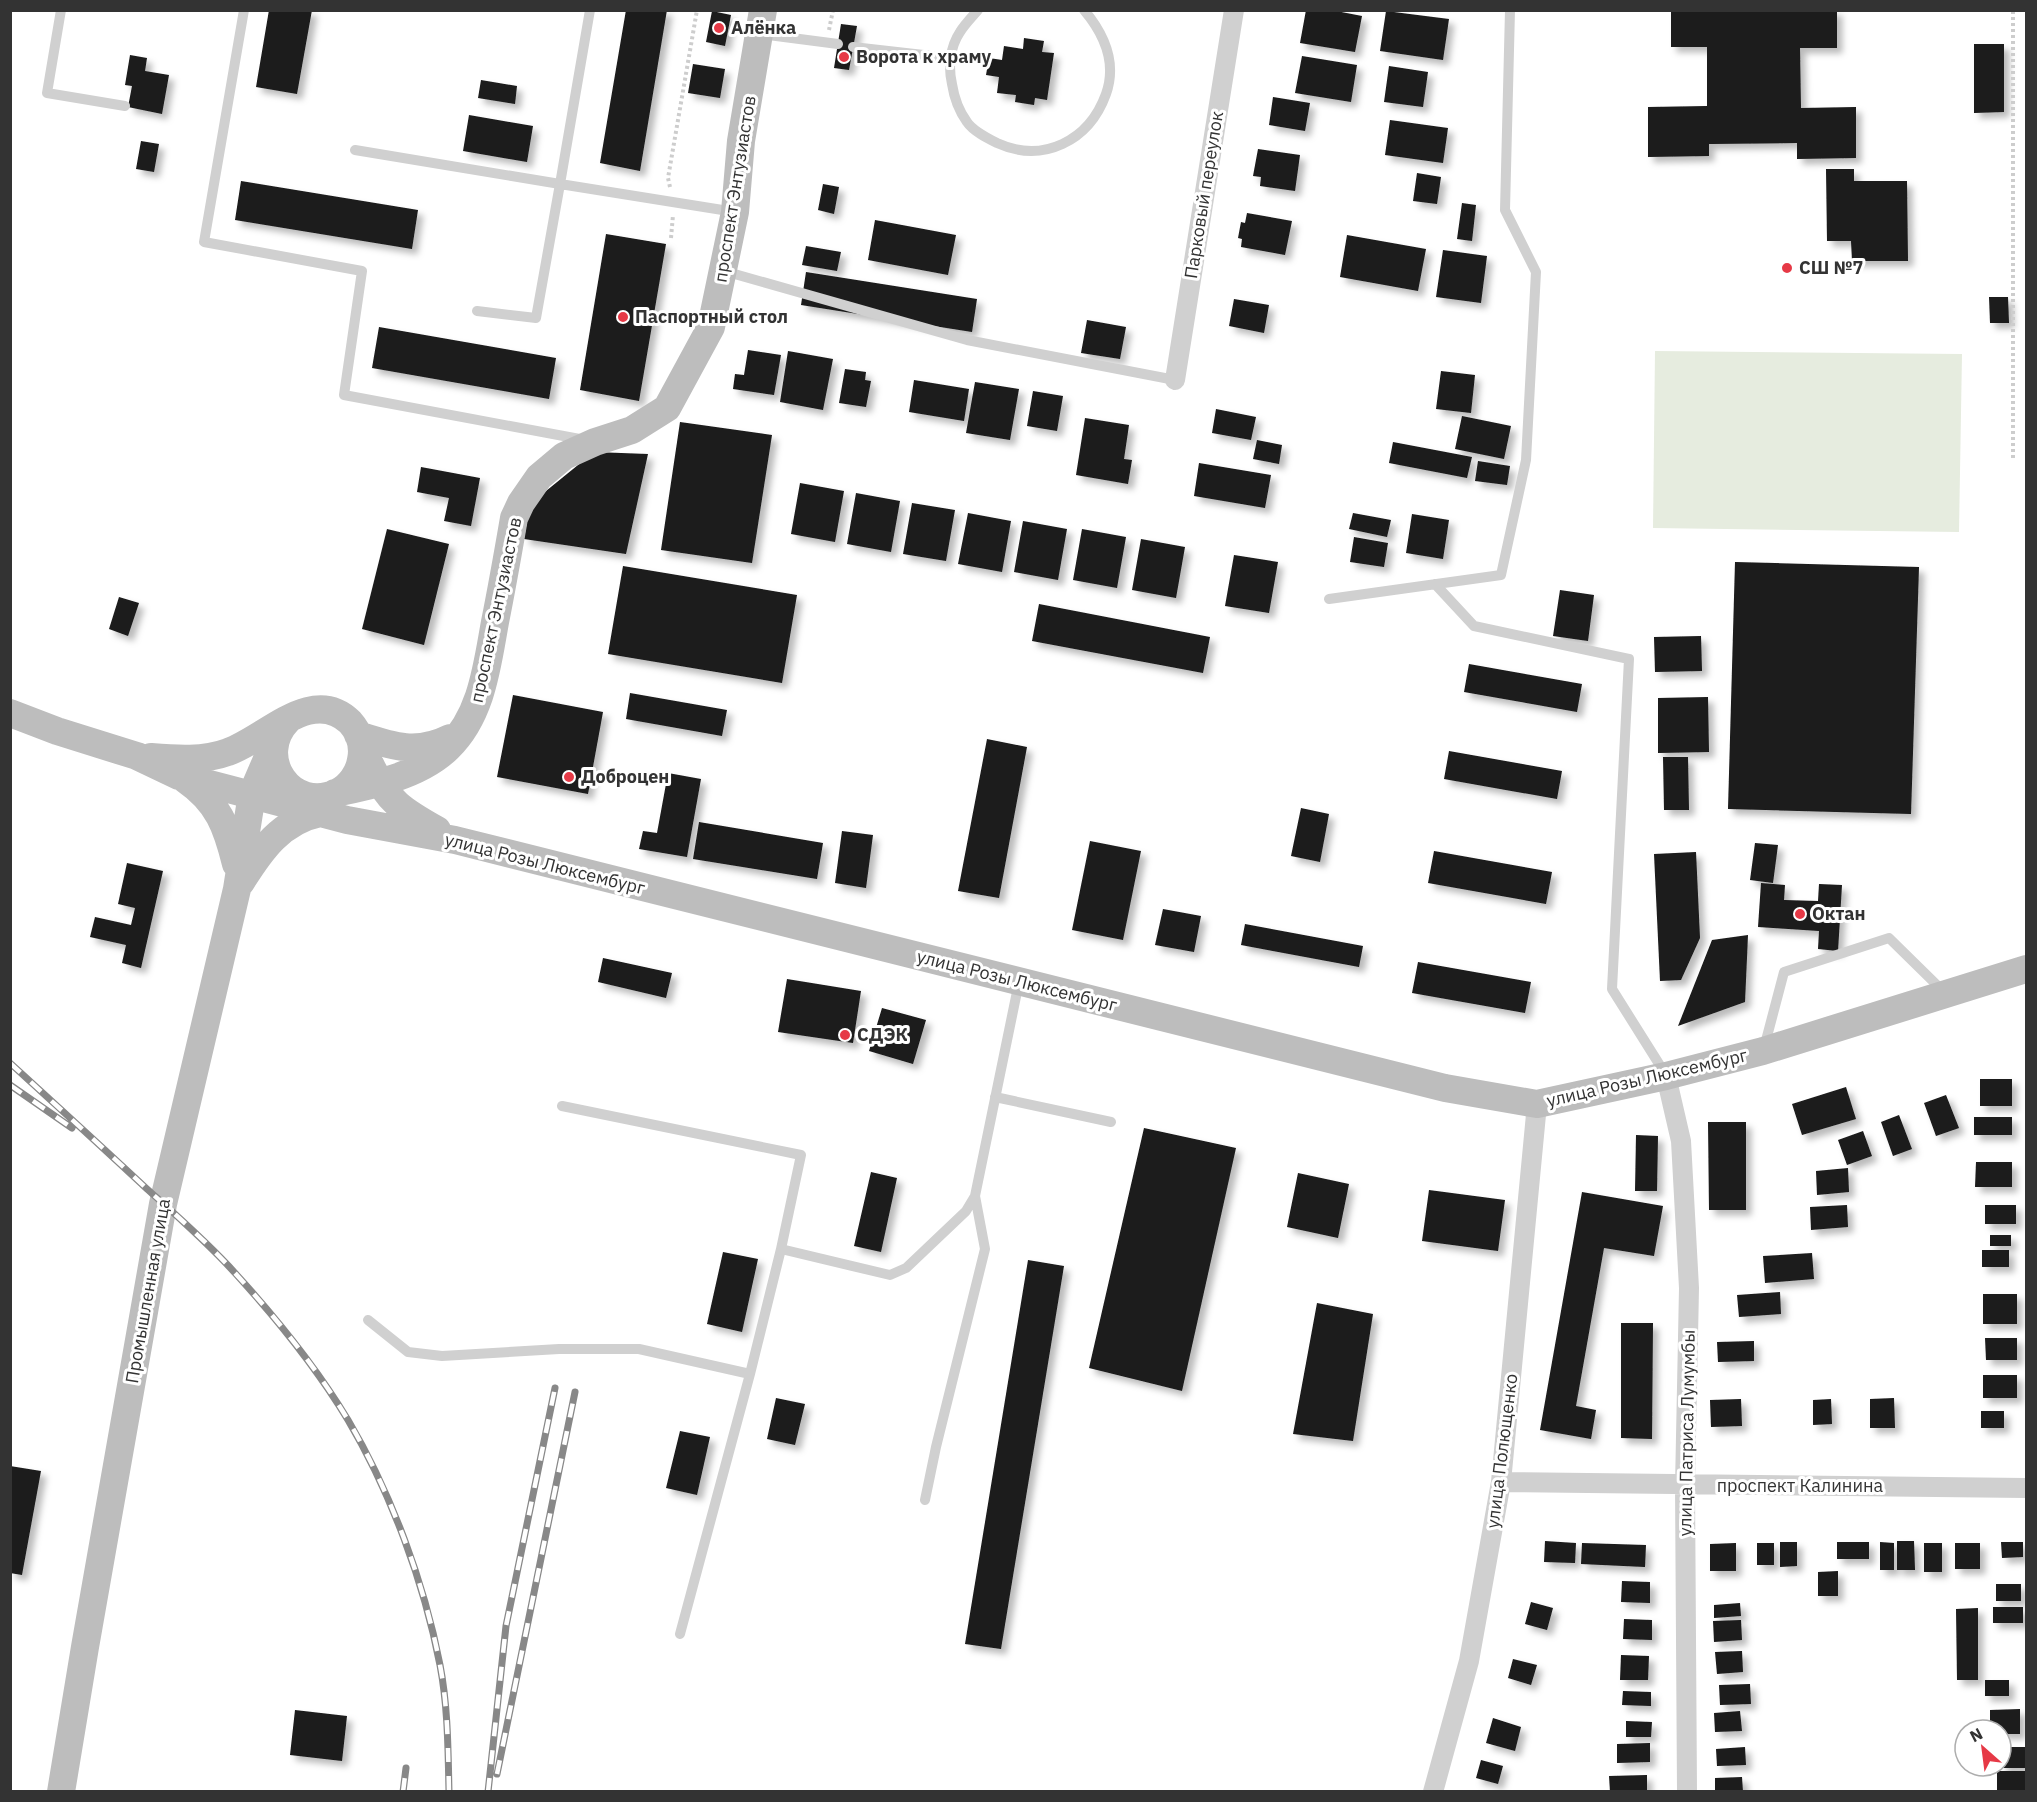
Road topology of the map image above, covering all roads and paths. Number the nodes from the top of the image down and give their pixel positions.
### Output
1 (60, 10) edge
2 (244, 10) edge
3 (590, 10) edge
4 (697, 10) edge
5 (978, 10) edge
6 (1084, 10) edge
7 (1234, 10) edge
8 (1510, 10) edge
9 (2013, 10) edge
10 (761, 22) edge
11 (838, 44) dead end
12 (853, 47) dead end
13 (950, 58) junction
14 (125, 106) dead end
15 (355, 150) dead end
16 (560, 184) junction
17 (674, 202) junction
18 (735, 213) junction
19 (671, 238) dead end
20 (724, 271) junction
21 (477, 311) dead end
22 (1175, 380) joint
23 (595, 442) junction
24 (2013, 458) dead end
25 (1435, 584) junction
26 (1329, 599) dead end
27 (10, 713) edge
28 (281, 732) junction
29 (462, 732) junction
30 (360, 740) junction
31 (137, 756) junction
32 (179, 776) junction
33 (378, 783) junction
34 (252, 794) junction
35 (328, 803) junction
36 (455, 840) junction
37 (237, 880) junction
38 (2026, 969) edge
39 (1019, 982) junction
40 (1946, 995) junction
41 (1763, 1051) junction
42 (1666, 1076) junction
43 (995, 1097) junction
44 (1537, 1104) junction
45 (562, 1106) dead end
46 (1111, 1122) dead end
47 (975, 1197) junction
48 (781, 1249) junction
49 (368, 1320) dead end
50 (750, 1374) junction
51 (1501, 1482) junction
52 (1685, 1486) junction
53 (2026, 1488) edge
54 (925, 1500) dead end
55 (680, 1634) dead end
56 (61, 1791) edge
57 (1433, 1791) edge
58 (1687, 1791) edge

1 - 14 lane
2 - 23 lane
3 - 16 lane
4 - 17 path
5 - 13 lane
6 - 13 lane
7 - 22 street, Парковый переулок
8 - 25 lane
9 - 24 path
10 - 11 lane
10 - 18 main road, проспект Энтузиастов
12 - 13 lane
15 - 16 lane
16 - 17 lane
16 - 21 lane
17 - 18 lane
17 - 19 path
18 - 20 main road, проспект Энтузиастов
20 - 22 lane
20 - 23 main road, проспект Энтузиастов
23 - 29 main road, проспект Энтузиастов
25 - 26 lane
25 - 42 lane
27 - 31 main road, улица Розы Люксембург
28 - 30 main road
28 - 31 main road
28 - 34 main road, Промышленная улица
28 - 35 main road
29 - 30 main road
29 - 33 main road, проспект Энтузиастов
30 - 33 main road
30 - 35 main road
31 - 32 main road, улица Розы Люксембург
32 - 34 main road, улица Розы Люксембург
32 - 37 main road
33 - 35 main road, проспект Энтузиастов
33 - 36 main road
34 - 35 main road, улица Розы Люксембург
34 - 37 main road, Промышленная улица
35 - 36 main road, улица Розы Люксембург
35 - 37 main road
36 - 39 main road, улица Розы Люксембург
37 - 56 main road, Промышленная улица
38 - 40 main road, улица Розы Люксембург
39 - 43 lane
39 - 44 main road, улица Розы Люксембург
40 - 41 main road, улица Розы Люксембург
40 - 41 lane
41 - 42 main road, улица Розы Люксембург
42 - 44 main road, улица Розы Люксембург
42 - 52 street, улица Патриса Лумумбы
43 - 46 lane
43 - 47 lane
44 - 51 street, улица Полющенко
45 - 48 lane
47 - 48 lane
47 - 54 lane
48 - 50 lane
49 - 50 lane
50 - 55 lane
51 - 52 street, проспект Калинина
51 - 57 street, улица Полющенко
52 - 53 street, проспект Калинина
52 - 58 street, улица Патриса Лумумбы

